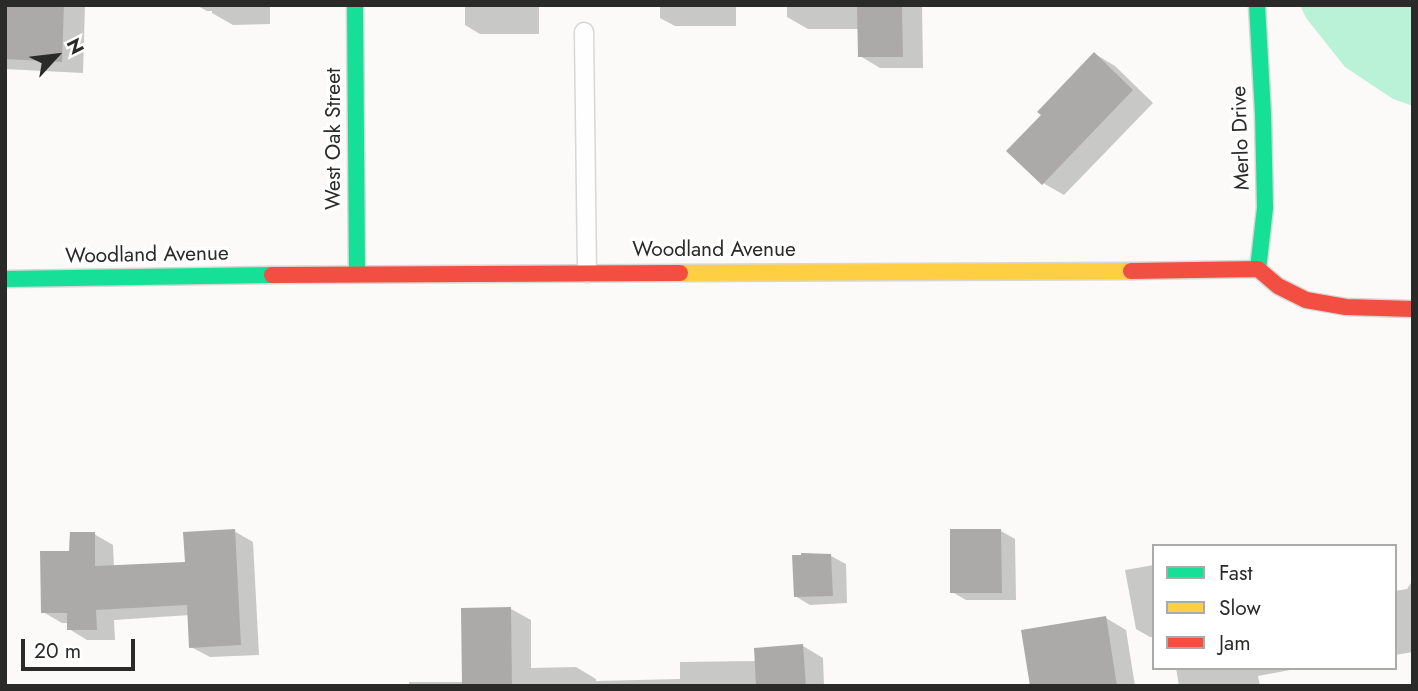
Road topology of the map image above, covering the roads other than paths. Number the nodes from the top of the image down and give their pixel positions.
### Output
1 (355, 5) edge
2 (1257, 5) edge
3 (584, 32) dead end
4 (1258, 269) junction
5 (587, 272) junction
6 (357, 273) junction
7 (5, 279) edge
8 (1413, 309) edge

1 - 6 street, West Oak Street
2 - 4 street, Merlo Drive
3 - 5 lane
4 - 5 street, Woodland Avenue
4 - 8 street
5 - 6 street, Woodland Avenue
6 - 7 street, Woodland Avenue

